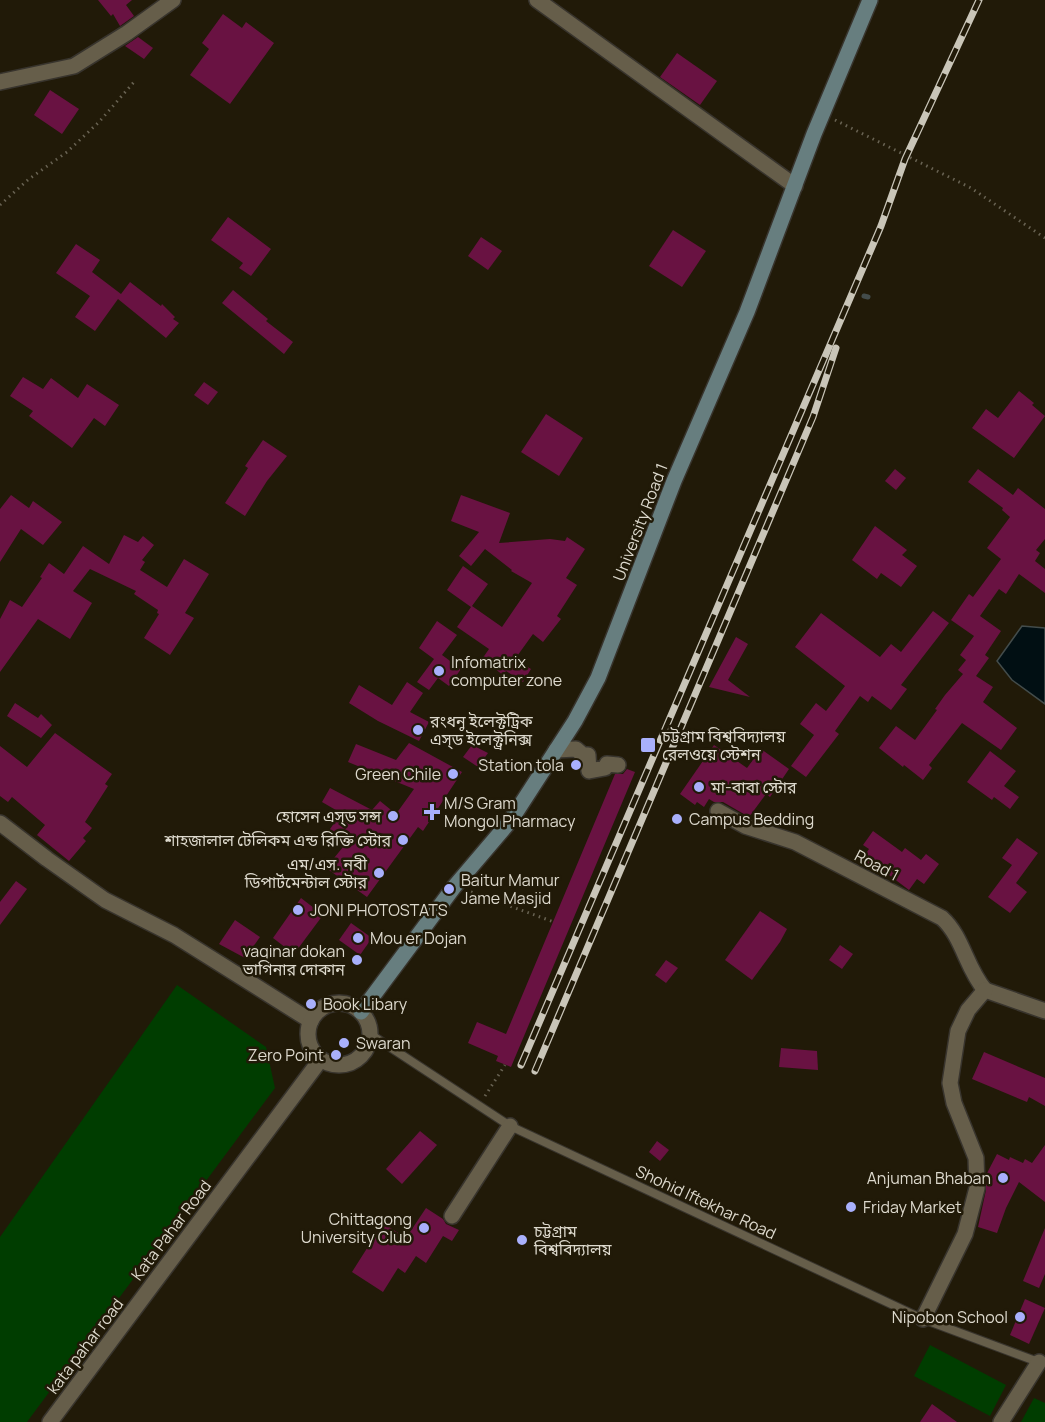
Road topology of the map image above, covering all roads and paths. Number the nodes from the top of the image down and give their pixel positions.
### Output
1 (173, 0) edge
2 (537, 0) edge
3 (870, 0) edge
4 (0, 82) edge
5 (134, 82) dead end
6 (823, 113) junction
7 (795, 186) junction
8 (0, 205) edge
9 (1045, 238) edge
10 (556, 750) junction
11 (618, 765) dead end
12 (718, 811) dead end
13 (0, 823) edge
14 (487, 897) dead end
15 (554, 922) dead end
16 (985, 990) junction
17 (1045, 1011) edge
18 (361, 1012) junction
19 (311, 1021) junction
20 (370, 1034) junction
21 (321, 1059) junction
22 (505, 1065) dead end
23 (299, 1090) dead end
24 (480, 1106) junction
25 (510, 1126) junction
26 (452, 1216) dead end
27 (923, 1319) junction
28 (1042, 1364) edge
29 (50, 1422) edge
30 (1001, 1422) edge

1 - 4 street
2 - 7 street
3 - 6 main road, University Road 1
5 - 8 path
6 - 7 main road, University Road 1
6 - 9 path
7 - 10 main road, University Road 1
10 - 11 street
10 - 18 main road, University Road 1
12 - 16 street, Road 1
13 - 19 street
14 - 15 path
16 - 17 street
16 - 27 street
18 - 19 street
18 - 20 street
19 - 21 street
20 - 21 street
20 - 24 lane, Shohid Iftekhar Road
21 - 29 street, Kata Pahar Road
22 - 24 path
23 - 29 street, kata pahar road
24 - 25 lane, Shohid Iftekhar Road
25 - 26 street
25 - 27 lane, Shohid Iftekhar Road
27 - 28 lane, Shohid Iftekhar Road
28 - 30 street

